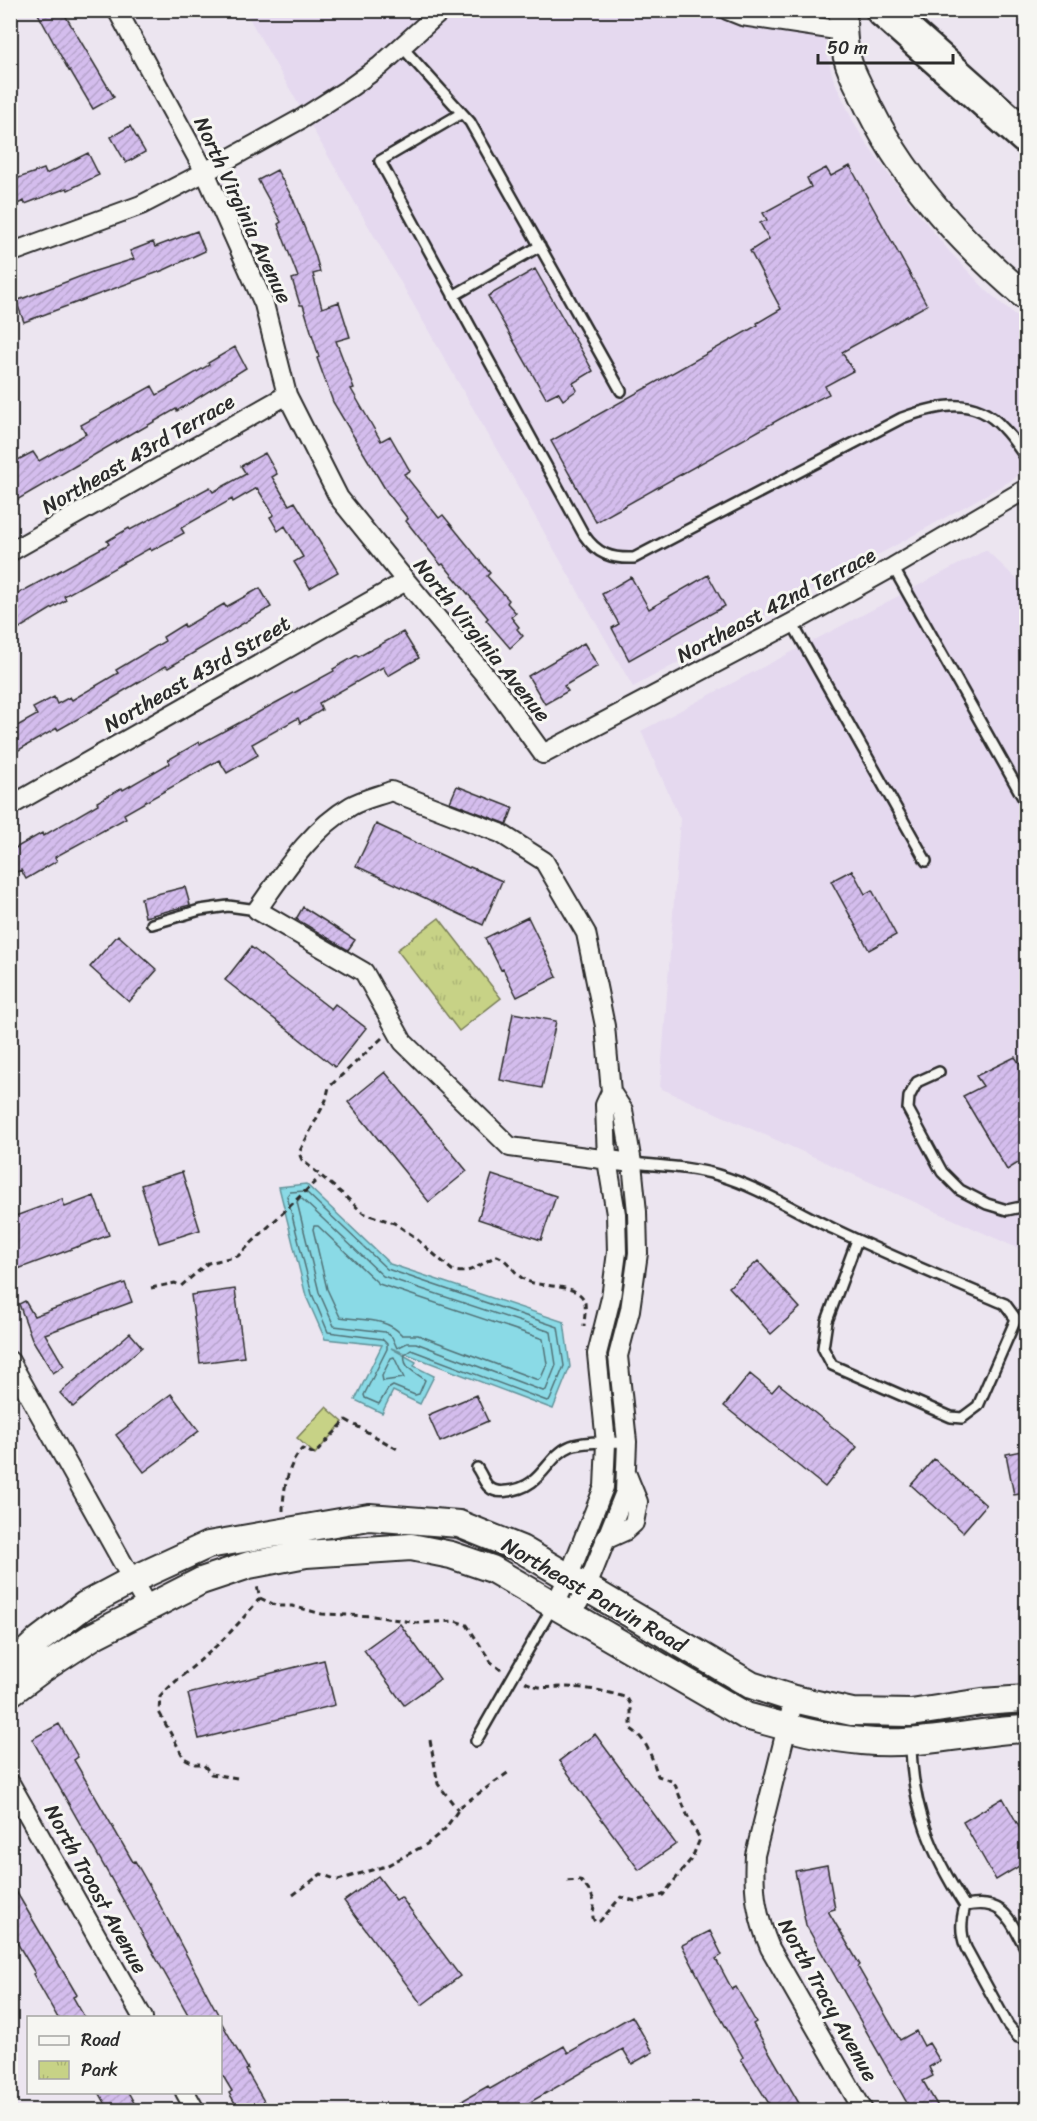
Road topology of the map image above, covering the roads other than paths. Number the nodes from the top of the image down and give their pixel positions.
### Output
1 (117, 10) edge
2 (442, 10) edge
3 (727, 10) edge
4 (890, 17) edge
5 (843, 21) edge
6 (402, 47) junction
7 (462, 113) junction
8 (1026, 137) edge
9 (205, 172) junction
10 (540, 246) junction
11 (10, 253) edge
12 (453, 296) junction
13 (1026, 297) edge
14 (621, 391) dead end
15 (287, 395) junction
16 (1026, 458) edge
17 (1026, 489) edge
18 (10, 552) edge
19 (893, 567) junction
20 (406, 582) junction
21 (792, 623) junction
22 (543, 753) joint
23 (1026, 803) edge
24 (10, 806) edge
25 (926, 861) dead end
26 (257, 910) junction
27 (152, 924) dead end
28 (939, 1072) dead end
29 (611, 1092) junction
30 (607, 1160) junction
31 (632, 1163) junction
32 (1026, 1206) edge
33 (857, 1240) junction
34 (10, 1361) edge
35 (627, 1442) junction
36 (606, 1443) junction
37 (477, 1468) dead end
38 (590, 1523) junction
39 (607, 1535) junction
40 (132, 1580) junction
41 (577, 1584) junction
42 (148, 1608) junction
43 (563, 1609) junction
44 (10, 1667) edge
45 (10, 1693) edge
46 (794, 1699) junction
47 (1026, 1699) edge
48 (911, 1713) junction
49 (787, 1727) junction
50 (1026, 1729) edge
51 (476, 1741) dead end
52 (911, 1741) junction
53 (10, 1783) edge
54 (965, 1906) junction
55 (1026, 1949) edge
56 (141, 2016) edge
57 (1026, 2038) edge
58 (186, 2094) edge
59 (195, 2110) edge
60 (863, 2110) edge

1 - 9 street, North Virginia Avenue
2 - 6 street
3 - 5 street
4 - 8 highway
5 - 13 main road
6 - 7 lane
6 - 9 street
7 - 10 lane
7 - 12 lane
9 - 11 street
9 - 15 street, North Virginia Avenue
10 - 12 lane
10 - 14 lane
12 - 16 lane
15 - 18 street, Northeast 43rd Terrace
15 - 20 street, North Virginia Avenue
17 - 19 street, Northeast 42nd Terrace
19 - 21 street, Northeast 42nd Terrace
19 - 23 lane
20 - 22 street, North Virginia Avenue
20 - 24 street, Northeast 43rd Street
21 - 22 street, Northeast 42nd Terrace
21 - 25 lane
26 - 27 lane
26 - 29 street
26 - 30 street
28 - 32 lane
29 - 30 street
29 - 31 street
30 - 31 street
30 - 36 street
31 - 33 lane
31 - 35 street
33 - 33 lane
34 - 40 street
35 - 36 lane
35 - 39 street
36 - 37 lane
36 - 38 street
38 - 39 street
38 - 41 street
39 - 41 street
40 - 41 main road, Northeast Parvin Road
40 - 42 street
40 - 44 main road, Northeast Parvin Road
41 - 43 street
41 - 46 main road, Northeast Parvin Road
42 - 43 main road, Northeast Parvin Road
42 - 45 main road, Northeast Parvin Road
43 - 49 main road, Northeast Parvin Road
43 - 51 lane
46 - 48 main road, Northeast Parvin Road
46 - 49 street, North Tracy Avenue
47 - 48 main road, Northeast Parvin Road
48 - 52 main road
49 - 52 main road, Northeast Parvin Road
49 - 60 street, North Tracy Avenue
50 - 52 main road, Northeast Parvin Road
52 - 54 lane
53 - 56 street, North Troost Avenue
54 - 55 lane
54 - 57 lane
58 - 59 street

